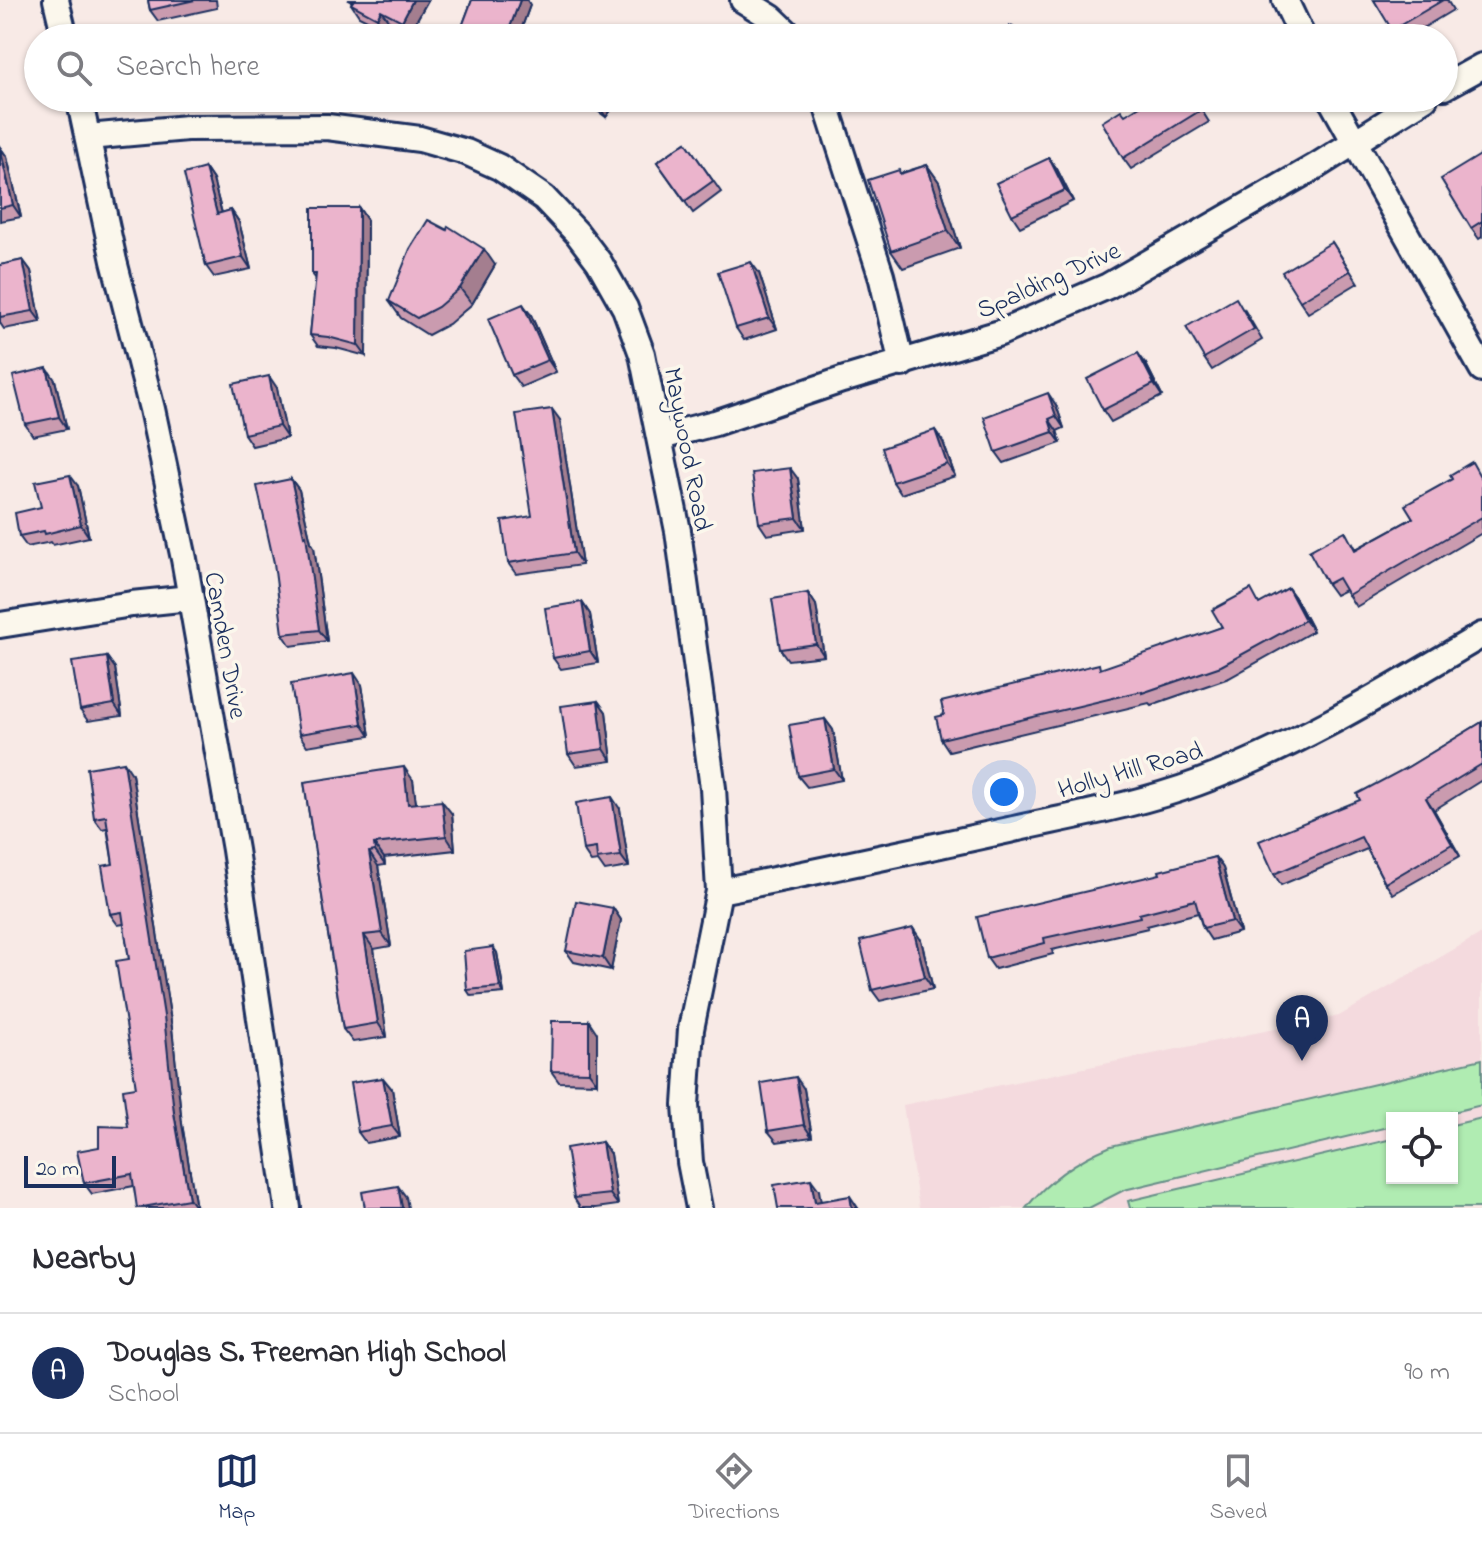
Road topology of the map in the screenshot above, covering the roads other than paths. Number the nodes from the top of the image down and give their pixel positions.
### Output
1 (56, 0) edge
2 (743, 0) edge
3 (1285, 0) edge
4 (62, 24) edge
5 (778, 24) edge
6 (1296, 24) edge
7 (1482, 66) edge
8 (1458, 79) edge
9 (82, 112) edge
10 (829, 112) edge
11 (1338, 112) edge
12 (1402, 112) edge
13 (88, 137) junction
14 (1354, 142) junction
15 (902, 364) junction
16 (1482, 369) edge
17 (660, 437) junction
18 (190, 598) junction
19 (0, 625) edge
20 (1482, 635) edge
21 (719, 891) junction
22 (288, 1208) edge
23 (699, 1208) edge

1 - 4 street
2 - 5 street
3 - 6 street
7 - 8 street
9 - 13 street, Camden Drive
10 - 15 street
11 - 14 street
12 - 14 street, Spalding Drive
13 - 17 street, Maywood Road
13 - 18 street, Camden Drive
14 - 15 street, Spalding Drive
14 - 16 street
15 - 17 street, Spalding Drive
17 - 21 street, Maywood Road
18 - 19 street
18 - 22 street, Camden Drive
20 - 21 street, Holly Hill Road
21 - 23 street, Maywood Road

